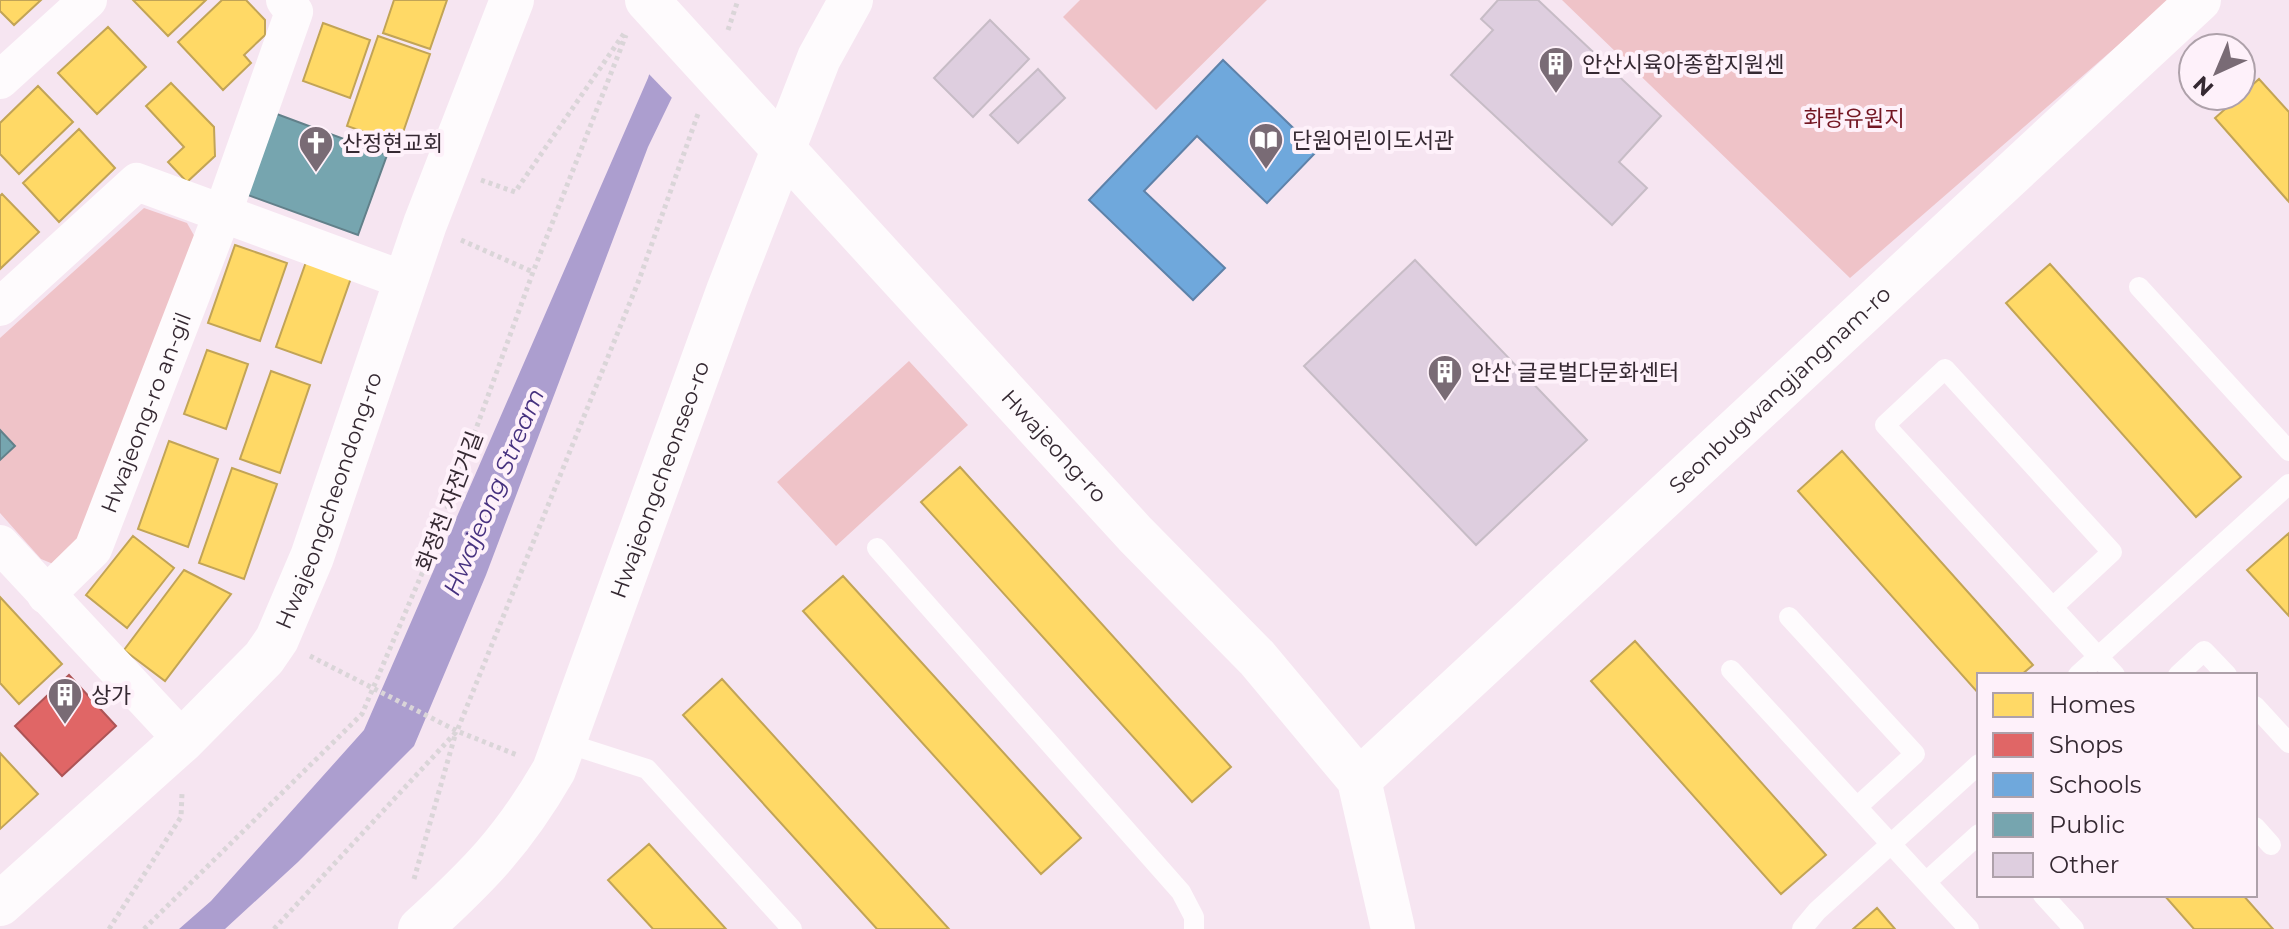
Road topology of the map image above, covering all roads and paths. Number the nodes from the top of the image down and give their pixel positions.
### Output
1 (88, 0) edge
2 (285, 0) edge
3 (512, 0) edge
4 (738, 0) edge
5 (851, 0) edge
6 (2199, 0) edge
7 (638, 12) edge
8 (723, 44) dead end
9 (0, 80) edge
10 (721, 100) junction
11 (783, 150) junction
12 (446, 168) junction
13 (222, 215) junction
14 (425, 224) junction
15 (533, 272) junction
16 (406, 281) junction
17 (2139, 287) dead end
18 (0, 307) edge
19 (2289, 451) edge
20 (2289, 484) edge
21 (0, 544) edge
22 (877, 548) dead end
23 (46, 595) junction
24 (2053, 607) junction
25 (1789, 617) dead end
26 (277, 639) junction
27 (2098, 656) junction
28 (1731, 670) dead end
29 (2080, 673) edge
30 (2113, 673) edge
31 (2180, 673) edge
32 (2225, 673) edge
33 (372, 690) junction
34 (2257, 708) edge
35 (457, 731) junction
36 (183, 740) junction
37 (2289, 743) edge
38 (558, 756) junction
39 (1977, 766) edge
40 (1359, 780) junction
41 (1857, 807) junction
42 (2257, 829) edge
43 (1977, 836) edge
44 (1891, 844) junction
45 (2271, 845) dead end
46 (1926, 882) junction
47 (413, 883) dead end
48 (2045, 897) edge
49 (0, 904) edge
50 (109, 929) edge
51 (144, 929) edge
52 (274, 929) edge
53 (420, 929) edge
54 (792, 929) edge
55 (1194, 929) edge
56 (1393, 929) edge
57 (1802, 929) edge
58 (1969, 929) edge
59 (2074, 929) edge

1 - 9 street
2 - 13 street, Hwajeong-ro an-gil
3 - 12 street, Hwajeongcheondong-ro
4 - 8 path
5 - 11 street, Hwajeongcheonseo-ro
6 - 40 street, Seonbugwangjangnam-ro
7 - 10 street, Hwajeong-ro
7 - 12 path
7 - 15 path, 화정천 자전거길
10 - 11 street, Hwajeong-ro
10 - 35 path
11 - 38 street, Hwajeongcheonseo-ro
11 - 40 street, Hwajeong-ro
12 - 14 street, Hwajeongcheondong-ro
13 - 16 street
13 - 18 street
13 - 23 street, Hwajeong-ro an-gil
14 - 15 path
14 - 16 street, Hwajeongcheondong-ro
15 - 33 path, 화정천 자전거길
16 - 26 street, Hwajeongcheondong-ro
17 - 19 lane
20 - 27 lane
21 - 23 street
22 - 55 lane
23 - 36 street
24 - 24 lane
24 - 27 lane
25 - 41 lane
26 - 33 path
26 - 36 street, Hwajeongcheondong-ro
27 - 29 lane
27 - 30 lane
28 - 41 lane
31 - 32 lane
33 - 35 path
33 - 51 path, 화정천 자전거길
34 - 37 lane
35 - 38 path
35 - 47 path
35 - 52 path
36 - 49 street, Hwajeongcheondong-ro
36 - 50 path
38 - 53 street, Hwajeongcheonseo-ro
38 - 54 lane
39 - 44 lane
40 - 56 street, Hwajeong-ro
41 - 44 lane
42 - 45 lane
43 - 46 lane
44 - 46 lane
44 - 57 lane
46 - 58 lane
48 - 59 lane

